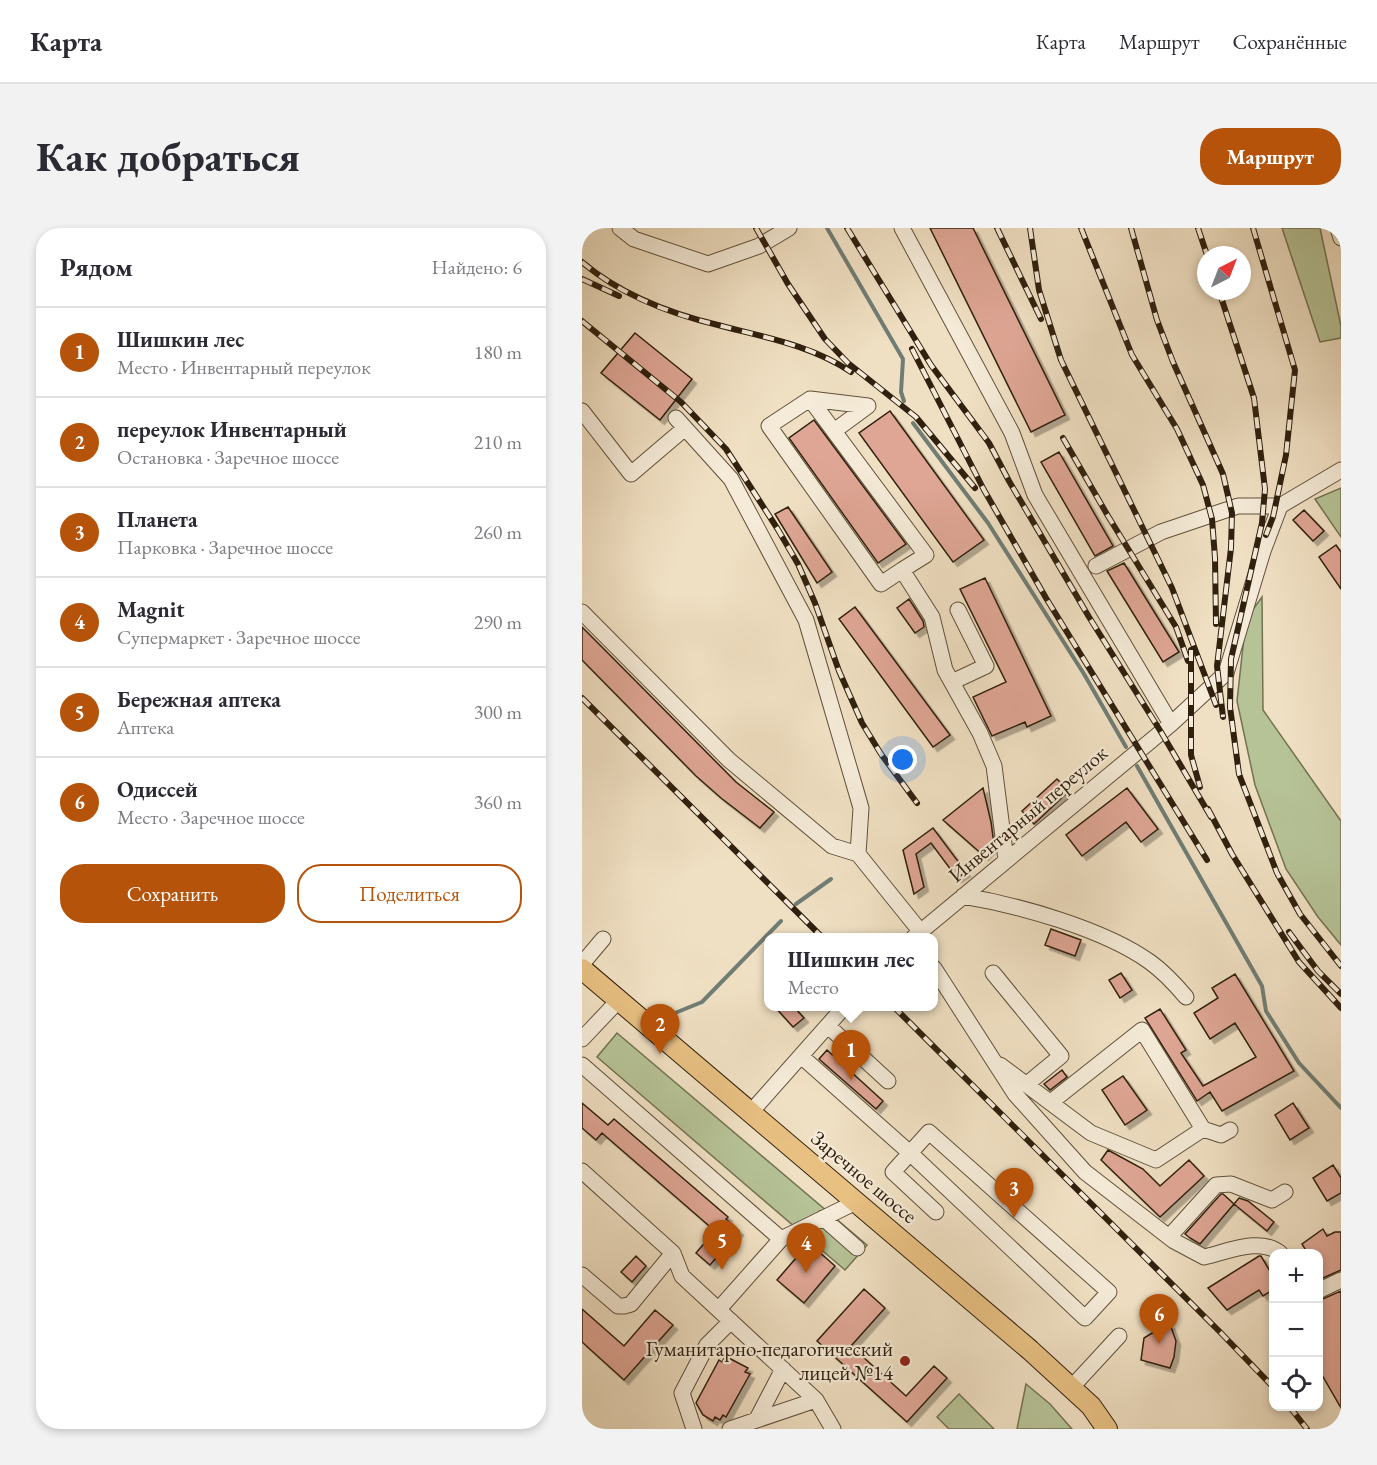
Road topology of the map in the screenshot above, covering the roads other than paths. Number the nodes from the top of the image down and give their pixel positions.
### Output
1 (620, 228) edge
2 (789, 228) edge
3 (902, 228) edge
4 (1338, 228) edge
5 (1341, 238) edge
6 (810, 399) junction
7 (582, 411) edge
8 (834, 431) junction
9 (1341, 470) edge
10 (1280, 506) junction
11 (1096, 566) dead end
12 (902, 570) junction
13 (958, 610) dead end
14 (582, 612) edge
15 (952, 682) junction
16 (1171, 724) junction
17 (858, 854) junction
18 (1006, 860) junction
19 (963, 896) junction
20 (913, 933) edge
21 (919, 933) edge
22 (603, 939) dead end
23 (582, 964) edge
24 (582, 969) edge
25 (993, 973) dead end
26 (938, 976) edge
27 (1186, 997) dead end
28 (618, 1001) junction
29 (841, 1011) edge
30 (828, 1026) junction
31 (582, 1039) edge
32 (801, 1056) junction
33 (993, 1060) junction
34 (582, 1065) edge
35 (888, 1080) dead end
36 (1027, 1084) junction
37 (1050, 1102) junction
38 (751, 1112) junction
39 (1203, 1129) junction
40 (1230, 1130) dead end
41 (910, 1153) junction
42 (582, 1171) edge
43 (1285, 1192) dead end
44 (856, 1202) junction
45 (936, 1212) dead end
46 (824, 1218) junction
47 (1168, 1237) junction
48 (781, 1239) junction
49 (857, 1248) dead end
50 (1275, 1249) edge
51 (673, 1253) junction
52 (582, 1275) edge
53 (1341, 1280) edge
54 (1323, 1289) edge
55 (718, 1309) junction
56 (731, 1321) junction
57 (1119, 1336) dead end
58 (783, 1369) junction
59 (1071, 1388) junction
60 (816, 1400) junction
61 (757, 1419) junction
62 (694, 1429) edge
63 (730, 1429) edge
64 (833, 1429) edge
65 (1107, 1429) edge

1 - 2 street
3 - 16 street
4 - 5 street
6 - 8 street
6 - 8 street
6 - 12 street
7 - 17 street
8 - 12 street
9 - 10 street
10 - 11 street
10 - 16 street, Инвентарный переулок
12 - 15 street
13 - 15 street
14 - 17 street
15 - 18 street
16 - 18 street, Инвентарный переулок
17 - 20 street
18 - 19 street, Инвентарный переулок
19 - 21 street, Инвентарный переулок
19 - 27 street
22 - 23 street
24 - 28 main road, Заречное шоссе
25 - 36 street
26 - 33 street
28 - 31 street
28 - 38 main road, Заречное шоссе
29 - 30 street
30 - 32 street
30 - 35 street
32 - 38 street
32 - 41 street
33 - 36 street
33 - 47 street
34 - 48 street
36 - 37 street
37 - 39 street
37 - 39 street
38 - 44 main road, Заречное шоссе
39 - 40 street
41 - 41 street
41 - 45 street
42 - 51 street
43 - 47 street
44 - 46 street
44 - 59 main road, Заречное шоссе
46 - 48 street
46 - 49 street
47 - 50 street
48 - 55 street
51 - 52 street
51 - 55 street
53 - 54 street
55 - 56 street
56 - 58 street
56 - 62 street
57 - 59 street
58 - 60 street
58 - 61 street
59 - 65 main road, Заречное шоссе
60 - 61 street
60 - 64 street
61 - 63 street

